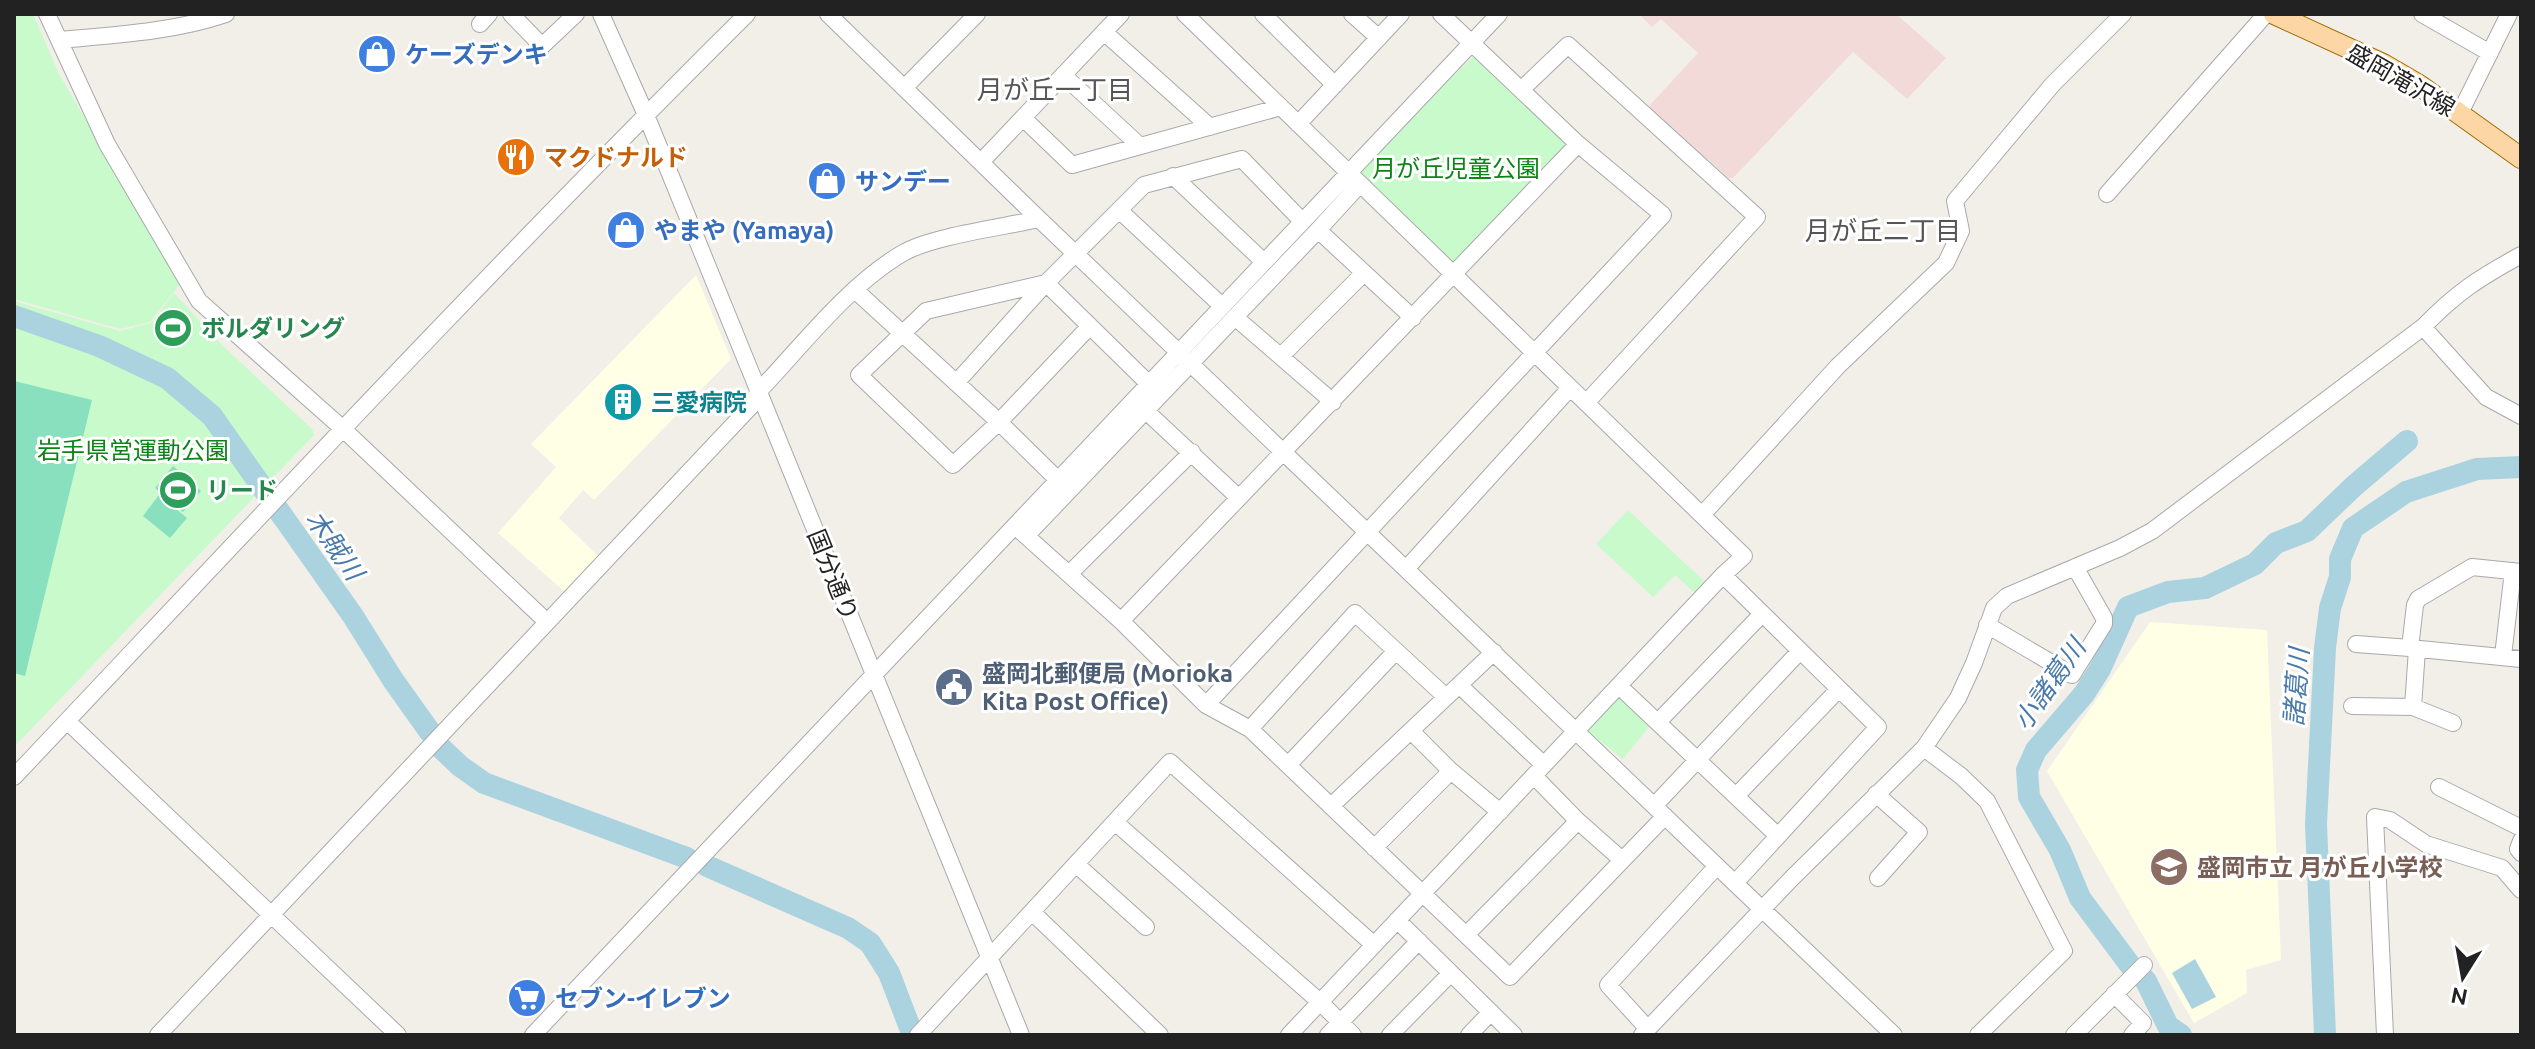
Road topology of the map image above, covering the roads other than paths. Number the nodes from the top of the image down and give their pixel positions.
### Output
1 (47, 14) edge
2 (226, 14) edge
3 (511, 14) edge
4 (576, 14) edge
5 (601, 14) edge
6 (747, 14) edge
7 (828, 14) edge
8 (977, 14) edge
9 (1121, 14) edge
10 (1263, 14) edge
11 (1352, 14) edge
12 (1401, 14) edge
13 (1441, 14) edge
14 (1499, 14) edge
15 (2123, 14) edge
16 (2266, 14) edge
17 (2274, 14) edge
18 (2422, 14) edge
19 (2509, 14) edge
20 (1195, 17) edge
21 (204, 18) edge
22 (1104, 32) junction
23 (1379, 38) junction
24 (59, 40) junction
25 (1471, 42) junction
26 (2490, 53) junction
27 (1063, 75) junction
28 (1335, 85) junction
29 (904, 88) junction
30 (1521, 90) junction
31 (1281, 107) junction
32 (2460, 113) junction
33 (646, 115) junction
34 (1023, 118) junction
35 (1298, 124) junction
36 (1210, 127) junction
37 (1578, 144) junction
38 (1140, 146) junction
39 (2521, 158) edge
40 (981, 162) junction
41 (1173, 176) junction
42 (1354, 178) junction
43 (2107, 194) dead end
44 (1119, 210) junction
45 (1039, 219) junction
46 (1302, 221) junction
47 (1318, 230) junction
48 (1076, 254) junction
49 (2521, 255) edge
50 (1264, 262) junction
51 (1364, 273) junction
52 (1454, 274) junction
53 (1046, 283) junction
54 (855, 290) junction
55 (1222, 306) junction
56 (1236, 318) junction
57 (1413, 318) junction
58 (1090, 326) junction
59 (2423, 327) junction
60 (904, 334) junction
61 (1179, 351) junction
62 (1533, 352) junction
63 (1281, 356) junction
64 (1192, 364) junction
65 (956, 383) junction
66 (1149, 384) junction
67 (1570, 388) junction
68 (758, 392) junction
69 (1333, 402) junction
70 (1586, 403) junction
71 (1146, 411) junction
72 (2521, 416) edge
73 (999, 422) junction
74 (342, 428) junction
75 (1192, 452) junction
76 (1284, 453) junction
77 (1058, 480) junction
78 (1239, 498) junction
79 (1702, 515) junction
80 (1020, 531) junction
81 (1367, 531) junction
82 (2075, 567) junction
83 (1406, 569) junction
84 (2517, 572) edge
85 (1069, 574) junction
86 (1723, 575) junction
87 (1762, 614) junction
88 (546, 621) junction
89 (1121, 621) junction
90 (1987, 625) junction
91 (2356, 644) dead end
92 (2414, 648) junction
93 (1396, 651) junction
94 (1800, 651) junction
95 (1494, 652) junction
96 (2503, 656) junction
97 (2521, 659) edge
98 (874, 675) junction
99 (1459, 685) junction
100 (1619, 686) junction
101 (1839, 689) junction
102 (1446, 697) junction
103 (1206, 705) junction
104 (2352, 706) dead end
105 (2413, 707) junction
106 (67, 721) junction
107 (1658, 722) junction
108 (2453, 723) dead end
109 (1250, 729) junction
110 (1411, 731) junction
111 (1576, 731) junction
112 (1924, 748) junction
113 (1698, 759) junction
114 (1288, 765) junction
115 (1451, 771) junction
116 (1539, 771) junction
117 (14, 777) edge
118 (2439, 787) dead end
119 (1876, 794) junction
120 (1736, 796) junction
121 (1331, 806) junction
122 (1659, 811) junction
123 (1500, 812) junction
124 (1578, 821) junction
125 (1116, 823) junction
126 (2521, 828) edge
127 (1778, 836) junction
128 (2521, 841) edge
129 (1374, 848) junction
130 (2521, 853) edge
131 (1622, 860) junction
132 (1077, 865) junction
133 (1717, 866) junction
134 (1878, 878) dead end
135 (1735, 883) junction
136 (2520, 886) edge
137 (1422, 894) junction
138 (1762, 909) junction
139 (1032, 912) junction
140 (272, 915) junction
141 (1397, 920) junction
142 (1146, 927) dead end
143 (1466, 935) junction
144 (1419, 941) junction
145 (1374, 945) junction
146 (990, 959) junction
147 (2139, 969) dead end
148 (1451, 973) junction
149 (2114, 994) junction
150 (1320, 1002) junction
151 (1491, 1012) junction
152 (1340, 1022) junction
153 (1645, 1032) edge
154 (158, 1035) edge
155 (398, 1035) edge
156 (533, 1035) edge
157 (918, 1035) edge
158 (1021, 1035) edge
159 (1160, 1035) edge
160 (1289, 1035) edge
161 (1328, 1035) edge
162 (1353, 1035) edge
163 (1390, 1035) edge
164 (1469, 1035) edge
165 (1514, 1035) edge
166 (1894, 1035) edge
167 (1978, 1035) edge
168 (2074, 1035) edge
169 (2132, 1035) edge
170 (2385, 1035) edge

1 - 24 street
2 - 21 street
3 - 4 street
5 - 33 street, 国分通り
6 - 33 street
7 - 29 street
8 - 29 street
9 - 22 street
10 - 28 street
11 - 23 street
12 - 23 street
13 - 25 street
14 - 25 street
15 - 79 street
16 - 43 street
17 - 32 main road, 盛岡滝沢線
18 - 26 street
19 - 26 street
20 - 31 street
21 - 24 street
22 - 27 street
22 - 36 street
23 - 28 street
24 - 74 street
25 - 30 street
25 - 42 street
26 - 32 street
27 - 34 street
27 - 38 street
28 - 35 street
29 - 40 street
30 - 37 street
30 - 70 street
31 - 35 street
31 - 36 street
32 - 39 main road, 盛岡滝沢線
33 - 68 street, 国分通り
33 - 74 street
34 - 38 street
34 - 40 street
35 - 42 street
36 - 38 street
37 - 52 street
37 - 62 street
40 - 45 street
41 - 44 street
41 - 46 street
41 - 50 street
42 - 46 street
42 - 47 street
42 - 52 street
44 - 48 street
44 - 55 street
45 - 48 street
45 - 54 street
46 - 50 street
47 - 51 street
47 - 56 street
48 - 53 street
48 - 61 street
49 - 59 street
50 - 55 street
51 - 57 street
51 - 63 street
52 - 57 street
52 - 62 street
53 - 58 street
53 - 60 street
53 - 65 street
54 - 60 street
54 - 68 street
55 - 61 street
56 - 63 street
56 - 64 street
57 - 69 street
58 - 66 street
58 - 73 street
59 - 72 street
59 - 82 street
60 - 65 street
60 - 73 street
61 - 64 street
61 - 66 street
62 - 67 street
62 - 81 street
63 - 69 street
64 - 71 street
64 - 76 street
65 - 73 street
66 - 77 street
67 - 70 street
67 - 83 street
68 - 88 street
68 - 98 street, 国分通り
69 - 76 street
70 - 79 street
71 - 75 street
71 - 80 street
73 - 77 street
74 - 88 street
74 - 106 street
75 - 78 street
75 - 85 street
76 - 78 street
76 - 81 street
77 - 80 street
78 - 89 street
79 - 86 street
80 - 85 street
80 - 98 street
81 - 83 street
81 - 103 street
82 - 90 street
82 - 90 street
83 - 95 street
84 - 92 street
84 - 96 street
85 - 89 street
86 - 87 street
86 - 100 street
87 - 94 street
87 - 107 street
88 - 140 street
89 - 103 street
90 - 112 street
91 - 92 street
92 - 96 street
92 - 105 street
93 - 102 street
93 - 109 street
93 - 114 street
94 - 101 street
94 - 113 street
95 - 99 street
95 - 111 street
96 - 97 street
98 - 146 street, 国分通り
98 - 156 street
99 - 102 street
99 - 116 street
100 - 107 street
100 - 111 street
101 - 120 street
101 - 127 street
102 - 110 street
103 - 109 street
104 - 105 street
105 - 108 street
106 - 117 street
106 - 140 street
107 - 113 street
109 - 114 street
110 - 115 street
110 - 121 street
111 - 116 street
111 - 122 street
112 - 119 street
112 - 167 street
113 - 120 street
113 - 122 street
114 - 121 street
115 - 123 street
115 - 129 street
116 - 123 street
116 - 124 street
118 - 126 street
119 - 134 street
119 - 138 street
120 - 127 street
121 - 129 street
122 - 131 street
122 - 133 street
123 - 137 street
124 - 131 street
124 - 143 street
125 - 132 street
125 - 145 street
125 - 150 street
127 - 135 street
128 - 130 street
129 - 137 street
131 - 143 street
132 - 139 street
132 - 142 street
133 - 135 street
133 - 153 street
135 - 138 street
136 - 170 street
137 - 141 street
137 - 143 street
138 - 153 street
138 - 166 street
139 - 146 street
139 - 159 street
140 - 154 street
140 - 155 street
141 - 144 street
141 - 145 street
144 - 148 street
144 - 152 street
145 - 150 street
146 - 157 street
146 - 158 street, 国分通り
147 - 149 street
148 - 151 street
148 - 163 street
149 - 168 street
149 - 169 street
150 - 152 street
150 - 160 street
151 - 164 street
151 - 165 street
152 - 161 street
152 - 162 street

